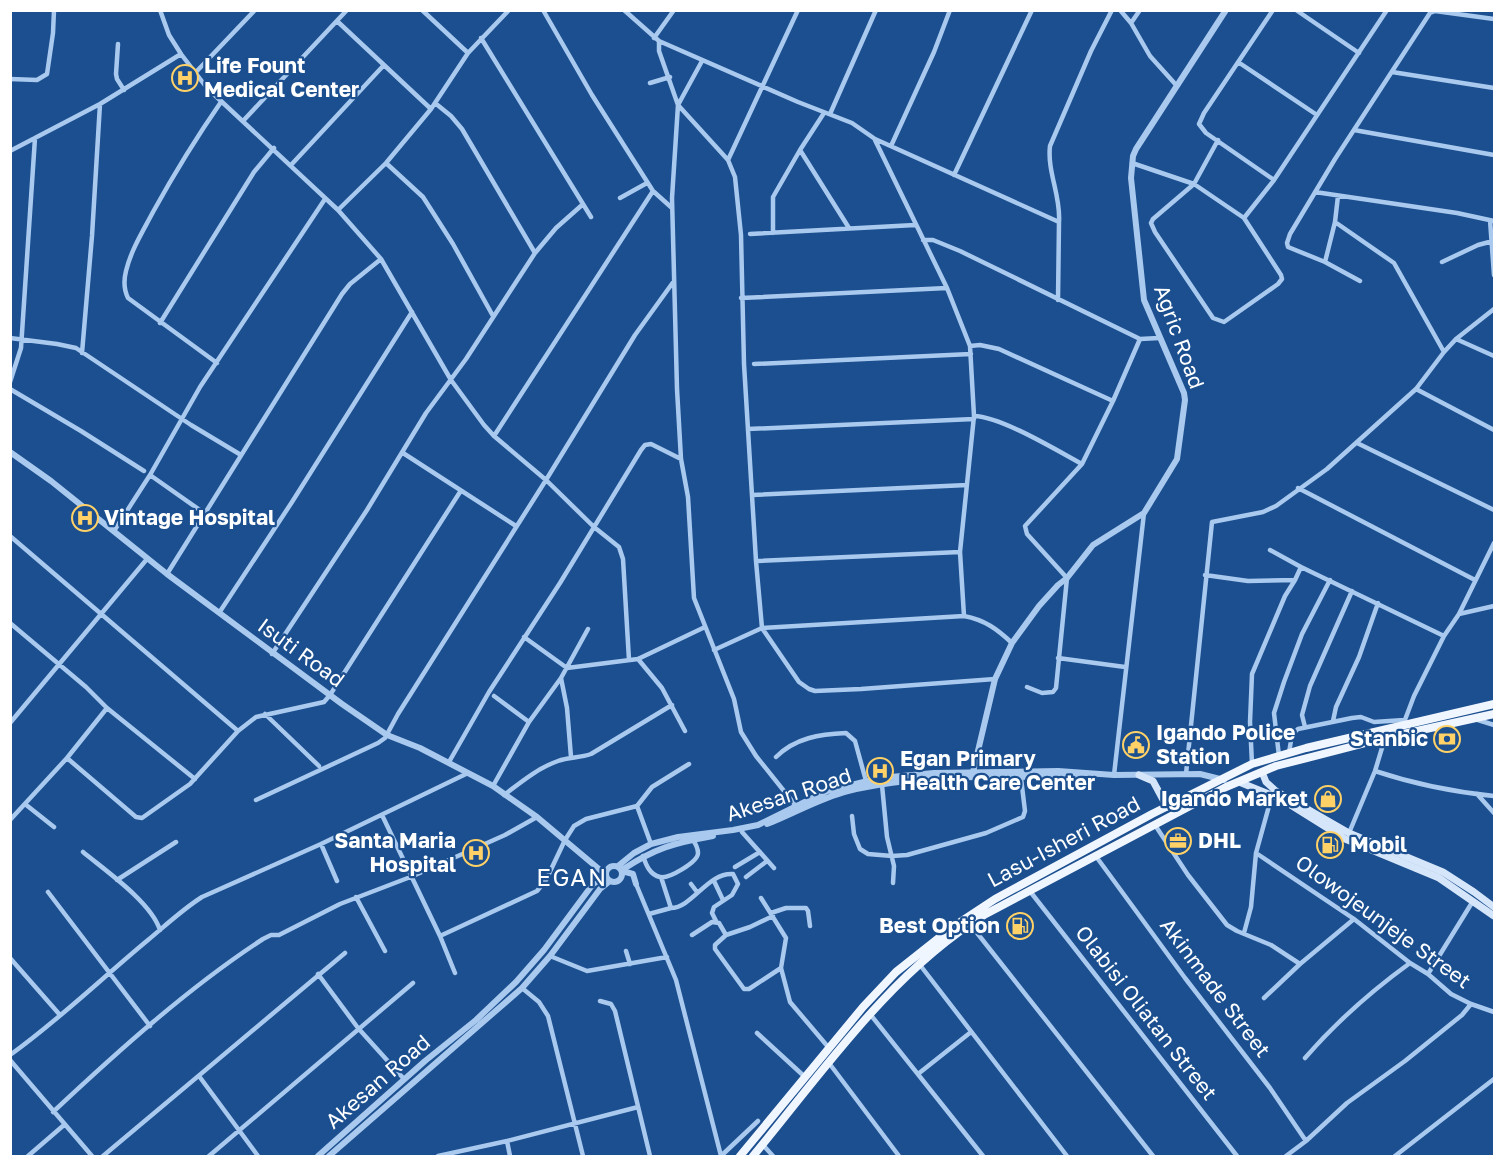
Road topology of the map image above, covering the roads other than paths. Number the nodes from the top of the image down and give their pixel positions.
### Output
1 (54, 10) edge
2 (255, 10) edge
3 (347, 10) edge
4 (422, 10) edge
5 (509, 10) edge
6 (543, 10) edge
7 (624, 10) edge
8 (674, 10) edge
9 (798, 10) edge
10 (876, 10) edge
11 (950, 10) edge
12 (1032, 10) edge
13 (1112, 10) edge
14 (1120, 10) edge
15 (1140, 10) edge
16 (1226, 10) edge
17 (1274, 10) edge
18 (1296, 10) edge
19 (1387, 10) edge
20 (162, 12) edge
21 (1494, 19) edge
22 (337, 21) junction
23 (1131, 23) junction
24 (481, 38) junction
25 (656, 39) junction
26 (118, 44) dead end
27 (468, 53) junction
28 (1359, 53) junction
29 (181, 54) junction
30 (702, 61) junction
31 (1238, 62) junction
32 (384, 65) junction
33 (196, 72) junction
34 (1392, 72) junction
35 (670, 77) junction
36 (10, 79) edge
37 (650, 84) dead end
38 (1177, 86) junction
39 (763, 87) junction
40 (1494, 88) edge
41 (124, 90) junction
42 (221, 102) junction
43 (435, 103) junction
44 (100, 104) junction
45 (678, 105) junction
46 (431, 109) junction
47 (824, 113) junction
48 (830, 114) junction
49 (1317, 115) junction
50 (243, 121) junction
51 (1354, 130) junction
52 (35, 138) junction
53 (875, 139) junction
54 (1218, 140) junction
55 (891, 146) junction
56 (274, 148) junction
57 (12, 149) edge
58 (800, 150) junction
59 (1494, 155) edge
60 (728, 160) junction
61 (386, 163) junction
62 (1132, 163) junction
63 (291, 165) junction
64 (954, 175) junction
65 (1274, 180) junction
66 (647, 183) junction
67 (1194, 183) junction
68 (652, 191) junction
69 (1315, 192) junction
70 (1338, 195) junction
71 (620, 198) dead end
72 (325, 199) junction
73 (582, 205) junction
74 (672, 208) junction
75 (338, 210) junction
76 (591, 217) dead end
77 (1245, 218) junction
78 (1492, 221) edge
79 (1059, 222) junction
80 (1335, 222) junction
81 (915, 225) junction
82 (849, 228) junction
83 (773, 233) junction
84 (750, 234) dead end
85 (923, 240) junction
86 (1493, 242) edge
87 (535, 253) junction
88 (381, 259) junction
89 (1325, 262) junction
90 (1442, 262) dead end
91 (1494, 275) edge
92 (674, 281) junction
93 (1360, 281) dead end
94 (947, 288) junction
95 (741, 298) junction
96 (1058, 300) junction
97 (1494, 309) edge
98 (412, 312) junction
99 (494, 316) junction
100 (160, 323) junction
101 (10, 338) edge
102 (20, 339) junction
103 (1140, 339) junction
104 (1159, 339) junction
105 (1456, 339) junction
106 (970, 346) junction
107 (1444, 352) junction
108 (82, 353) junction
109 (971, 354) junction
110 (1494, 356) edge
111 (217, 363) junction
112 (754, 364) dead end
113 (451, 380) junction
114 (10, 382) edge
115 (10, 389) edge
116 (1416, 389) junction
117 (1113, 401) junction
118 (974, 418) junction
119 (182, 419) junction
120 (748, 429) junction
121 (1494, 430) edge
122 (495, 436) junction
123 (1358, 443) junction
124 (10, 452) edge
125 (403, 453) junction
126 (241, 455) junction
127 (681, 459) junction
128 (1082, 464) junction
129 (144, 471) dead end
130 (150, 475) junction
131 (546, 480) junction
132 (967, 485) junction
133 (1298, 488) junction
134 (460, 492) junction
135 (752, 495) junction
136 (1494, 510) edge
137 (204, 513) junction
138 (1144, 513) junction
139 (516, 526) junction
140 (594, 527) junction
141 (114, 531) junction
142 (10, 536) edge
143 (1494, 543) edge
144 (1269, 550) dead end
145 (960, 552) junction
146 (147, 559) junction
147 (756, 561) junction
148 (1301, 567) junction
149 (167, 574) junction
150 (1205, 575) junction
151 (1067, 578) junction
152 (1330, 579) junction
153 (1295, 580) junction
154 (1475, 580) junction
155 (1352, 591) junction
156 (1378, 603) junction
157 (1494, 606) edge
158 (102, 613) junction
159 (219, 613) junction
160 (1459, 614) junction
161 (964, 616) junction
162 (10, 623) edge
163 (705, 627) junction
164 (762, 628) junction
165 (588, 629) dead end
166 (1444, 636) junction
167 (524, 637) junction
168 (1012, 644) junction
169 (714, 650) junction
170 (272, 654) junction
171 (1058, 658) junction
172 (638, 659) junction
173 (629, 660) junction
174 (60, 665) junction
175 (567, 668) junction
176 (1125, 668) junction
177 (561, 678) junction
178 (995, 679) junction
179 (1027, 687) dead end
180 (330, 695) junction
181 (494, 696) dead end
182 (1494, 704) edge
183 (672, 705) junction
184 (107, 708) junction
185 (266, 714) junction
186 (1494, 714) edge
187 (1475, 719) junction
188 (1333, 721) junction
189 (529, 722) junction
190 (10, 723) edge
191 (1404, 723) junction
192 (1494, 725) edge
193 (1305, 727) junction
194 (238, 731) junction
195 (685, 731) dead end
196 (387, 735) junction
197 (1385, 738) junction
198 (1288, 753) junction
199 (1279, 756) junction
200 (571, 757) junction
201 (776, 757) dead end
202 (67, 758) junction
203 (449, 762) junction
204 (689, 764) dead end
205 (1252, 764) junction
206 (319, 765) dead end
207 (1375, 771) junction
208 (468, 772) junction
209 (974, 772) junction
210 (1262, 772) junction
211 (1082, 774) junction
212 (1186, 774) junction
213 (1114, 775) junction
214 (1139, 775) junction
215 (1021, 778) junction
216 (195, 779) junction
217 (1224, 780) junction
218 (866, 781) junction
219 (1239, 782) junction
220 (882, 785) junction
221 (493, 786) junction
222 (837, 791) junction
223 (1477, 794) junction
224 (504, 795) junction
225 (1272, 795) junction
226 (1494, 796) edge
227 (256, 801) dead end
228 (25, 804) junction
229 (637, 806) junction
230 (796, 806) junction
231 (1167, 807) junction
232 (1494, 813) edge
233 (382, 815) junction
234 (852, 816) dead end
235 (537, 817) junction
236 (10, 820) edge
237 (1155, 825) junction
238 (54, 827) dead end
239 (742, 832) junction
240 (1348, 833) junction
241 (565, 840) junction
242 (693, 840) junction
243 (176, 842) dead end
244 (321, 844) junction
245 (651, 844) junction
246 (83, 852) dead end
247 (760, 852) junction
248 (1256, 853) junction
249 (1095, 855) junction
250 (643, 856) junction
251 (892, 856) junction
252 (629, 861) junction
253 (767, 861) junction
254 (735, 867) dead end
255 (774, 868) dead end
256 (621, 871) junction
257 (607, 875) junction
258 (413, 876) junction
259 (661, 877) junction
260 (746, 877) dead end
261 (117, 880) junction
262 (337, 881) dead end
263 (714, 881) junction
264 (593, 884) junction
265 (636, 884) joint
266 (691, 884) dead end
267 (893, 884) dead end
268 (600, 889) junction
269 (1029, 890) junction
270 (48, 892) dead end
271 (697, 892) junction
272 (357, 897) junction
273 (761, 898) dead end
274 (723, 900) junction
275 (1473, 901) junction
276 (1494, 907) edge
277 (672, 908) junction
278 (649, 914) junction
279 (772, 914) junction
280 (1494, 916) edge
281 (1354, 919) junction
282 (716, 921) junction
283 (970, 924) junction
284 (810, 926) dead end
285 (160, 930) junction
286 (1244, 933) junction
287 (692, 935) dead end
288 (726, 935) junction
289 (440, 936) junction
290 (385, 951) dead end
291 (626, 951) dead end
292 (345, 952) dead end
293 (550, 956) junction
294 (667, 957) junction
295 (10, 958) edge
296 (1410, 963) junction
297 (630, 964) junction
298 (920, 964) junction
299 (1299, 964) junction
300 (781, 968) junction
301 (109, 972) junction
302 (318, 974) junction
303 (455, 974) dead end
304 (1428, 974) junction
305 (413, 983) dead end
306 (522, 988) junction
307 (1264, 998) dead end
308 (600, 1001) dead end
309 (1471, 1005) junction
310 (1494, 1012) edge
311 (870, 1014) junction
312 (60, 1015) junction
313 (150, 1026) junction
314 (358, 1028) junction
315 (757, 1032) dead end
316 (971, 1032) junction
317 (829, 1048) junction
318 (10, 1055) edge
319 (1305, 1058) dead end
320 (10, 1060) edge
321 (829, 1063) junction
322 (918, 1074) junction
323 (199, 1076) junction
324 (805, 1077) junction
325 (404, 1079) junction
326 (1494, 1079) edge
327 (638, 1107) junction
328 (52, 1112) junction
329 (758, 1121) dead end
330 (575, 1123) junction
331 (64, 1125) junction
332 (239, 1132) junction
333 (507, 1141) junction
334 (1306, 1141) junction
335 (763, 1144) junction
336 (28, 1156) edge
337 (92, 1156) edge
338 (103, 1156) edge
339 (209, 1156) edge
340 (258, 1156) edge
341 (318, 1156) edge
342 (329, 1156) edge
343 (438, 1156) edge
344 (510, 1156) edge
345 (583, 1156) edge
346 (650, 1156) edge
347 (721, 1156) edge
348 (740, 1156) edge
349 (753, 1156) edge
350 (773, 1156) edge
351 (898, 1156) edge
352 (983, 1156) edge
353 (1067, 1156) edge
354 (1153, 1156) edge
355 (1237, 1156) edge
356 (1286, 1156) edge
357 (1395, 1156) edge

1 - 36 street
2 - 33 street
3 - 22 street
4 - 27 street
5 - 24 street
6 - 66 street
7 - 25 street
8 - 25 street
9 - 39 street
10 - 48 street
11 - 55 street
12 - 64 street
13 - 79 street
14 - 23 street
15 - 23 street
16 - 38 street, Agric Road
17 - 31 street
18 - 28 street
19 - 28 street
20 - 29 street
21 - 34 street
22 - 32 street
22 - 50 street
23 - 38 street
24 - 27 street
24 - 73 street
25 - 30 street
25 - 35 street
26 - 41 street
27 - 43 street
28 - 49 street
29 - 33 street
29 - 41 street
30 - 39 street
30 - 45 street
31 - 49 street
31 - 54 street
32 - 46 street
32 - 63 street
33 - 42 street
34 - 40 street
34 - 51 street
35 - 37 street
35 - 45 street
38 - 62 street, Agric Road
39 - 47 street
39 - 60 street
41 - 44 street
42 - 50 street
42 - 100 street
43 - 46 street
43 - 87 street
44 - 52 street
44 - 108 street
45 - 60 street
45 - 74 street
46 - 61 street
47 - 48 street
47 - 58 street
48 - 53 street
49 - 65 street
50 - 56 street
51 - 59 street
51 - 69 street
52 - 57 street
52 - 102 street
53 - 55 street
53 - 81 street
54 - 65 street
54 - 67 street
55 - 64 street
56 - 63 street
56 - 100 street
58 - 82 street
58 - 83 street
60 - 95 street
61 - 75 street
61 - 99 street
62 - 67 street
62 - 104 street, Agric Road
63 - 72 street
64 - 79 street
65 - 77 street
66 - 68 street
66 - 71 street
67 - 77 street
67 - 77 street
68 - 74 street
68 - 122 street
69 - 70 street
69 - 89 street
70 - 78 street
70 - 80 street
72 - 75 street
72 - 111 street
73 - 76 street
73 - 87 street
74 - 92 street
75 - 88 street
78 - 86 street
79 - 96 street
80 - 89 street
80 - 107 street
81 - 82 street
81 - 85 street
82 - 83 street
83 - 84 street
85 - 94 street
85 - 96 street
86 - 90 street
86 - 91 street
87 - 99 street
88 - 98 street
88 - 126 street
89 - 93 street
92 - 127 street
92 - 131 street
94 - 95 street
94 - 106 street
95 - 120 street
96 - 103 street
97 - 105 street
98 - 113 street
98 - 159 street
99 - 113 street
100 - 111 street
101 - 102 street
102 - 108 street
102 - 114 street
103 - 104 street
103 - 117 street
104 - 138 street, Agric Road
105 - 107 street
105 - 110 street
106 - 109 street
106 - 117 street
107 - 116 street
108 - 119 street
109 - 112 street
109 - 118 street
111 - 119 street
113 - 122 street
113 - 125 street
115 - 129 street
116 - 121 street
116 - 123 street
117 - 128 street
118 - 120 street
118 - 128 street
118 - 132 street
119 - 126 street
119 - 130 street
120 - 135 street
122 - 131 street
123 - 133 street
123 - 136 street
124 - 141 street, Isuti Road
125 - 134 street
125 - 170 street
126 - 137 street
127 - 140 street
127 - 163 street
128 - 151 street
130 - 137 street
130 - 141 street
131 - 139 street
131 - 140 street
132 - 135 street
132 - 145 street
133 - 150 street
133 - 154 street
134 - 139 street
134 - 180 street
135 - 147 street
137 - 149 street
138 - 151 street, Agric Road
138 - 176 street
139 - 196 street
140 - 167 street
140 - 173 street
141 - 146 street, Isuti Road
142 - 158 street
143 - 154 street
144 - 148 street
145 - 147 street
145 - 161 street
146 - 149 street, Isuti Road
146 - 158 street
147 - 164 street
148 - 152 street
148 - 153 street
149 - 159 street, Isuti Road
150 - 153 street
150 - 212 street
151 - 168 street, Agric Road
151 - 171 street
152 - 155 street
152 - 199 street
153 - 205 street
154 - 160 street
155 - 156 street
155 - 193 street
156 - 166 street
156 - 188 street
157 - 160 street
158 - 174 street
158 - 194 street
159 - 170 street, Isuti Road
160 - 166 street
161 - 164 street
161 - 168 street
162 - 174 street
163 - 169 street
163 - 172 street
164 - 169 street
164 - 178 street
165 - 175 street
166 - 191 street
167 - 175 street
167 - 203 street
168 - 178 street, Agric Road
169 - 230 street
170 - 180 street, Isuti Road
171 - 176 street
171 - 179 street
172 - 173 street
172 - 183 street
173 - 175 street
174 - 184 street
174 - 190 street
175 - 177 street
176 - 213 street
177 - 189 street
177 - 200 street
178 - 209 street, Agric Road
180 - 185 street
180 - 196 street, Isuti Road
181 - 189 street
182 - 191 main road, Lasu-Isheri Road
183 - 195 street
183 - 200 street
184 - 202 street
184 - 216 street
185 - 194 street
185 - 206 street
186 - 187 main road, Lasu-Isheri Road
187 - 192 street
187 - 197 main road, Lasu-Isheri Road
188 - 191 street
188 - 193 street
189 - 221 street
191 - 198 main road, Lasu-Isheri Road
193 - 198 street
194 - 216 street
196 - 203 street, Isuti Road
196 - 227 street
197 - 207 street
197 - 210 main road, Lasu-Isheri Road
198 - 199 main road, Lasu-Isheri Road
199 - 205 main road, Lasu-Isheri Road
200 - 224 street
201 - 218 street
202 - 216 street
202 - 228 street
203 - 208 street, Isuti Road
204 - 229 street
205 - 217 main road, Lasu-Isheri Road
207 - 223 street
207 - 240 street
208 - 221 street, Isuti Road
208 - 233 street
209 - 211 street, Akesan Road
209 - 218 street, Akesan Road
210 - 219 main road, Lasu-Isheri Road
210 - 240 main road
211 - 213 street, Akesan Road
211 - 215 street, Akesan Road
212 - 214 street, Akesan Road
212 - 217 street, Akesan Road
213 - 214 street, Akesan Road
214 - 231 main road
215 - 220 street, Akesan Road
215 - 251 street
217 - 231 main road, Lasu-Isheri Road
218 - 222 street, Akesan Road
219 - 225 main road
219 - 237 main road, Lasu-Isheri Road
220 - 222 street, Akesan Road
220 - 251 street
221 - 224 street, Isuti Road
222 - 230 street, Akesan Road
222 - 239 street, Akesan Road
223 - 226 street
223 - 232 street
224 - 235 street, Isuti Road
225 - 248 street
225 - 275 main road
228 - 236 street
228 - 238 street
229 - 241 street
229 - 245 street
230 - 245 street, Akesan Road
231 - 317 main road, Lasu-Isheri Road
233 - 244 street
233 - 258 street
234 - 251 street
235 - 241 street, Isuti Road
235 - 258 street
237 - 249 main road, Lasu-Isheri Road
237 - 286 street
239 - 242 street, Akesan Road
239 - 247 street
240 - 276 main road
241 - 257 street, Isuti Road
241 - 289 street
242 - 250 street, Akesan Road
242 - 259 street
243 - 261 street
244 - 262 street
244 - 285 street
245 - 252 street, Akesan Road
246 - 261 street
247 - 253 street
247 - 254 street
248 - 281 street, Olowojeunjeje Street
248 - 286 street
249 - 269 main road, Lasu-Isheri Road
249 - 334 street, Akinmade Street
250 - 252 street, Akesan Road
250 - 259 street
251 - 267 street
252 - 256 street, Akesan Road
253 - 255 street
253 - 260 street
256 - 257 street
256 - 257 street, Akesan Road
256 - 265 street
257 - 264 street, Akesan Road
257 - 268 street, Akesan Road
258 - 272 street
258 - 289 street
259 - 277 street
261 - 285 street
263 - 271 street
263 - 274 street
263 - 274 street
264 - 268 street
264 - 325 street, Akesan Road
265 - 278 street
266 - 271 street
268 - 293 street, Akesan Road
269 - 283 main road, Lasu-Isheri Road
269 - 355 street, Olabisi Oliatan Street
270 - 301 street
271 - 277 street
272 - 290 street
272 - 313 street
273 - 279 street
274 - 282 street
275 - 280 main road
275 - 304 street
277 - 278 street
278 - 294 street
279 - 284 street
279 - 288 street
279 - 300 street
281 - 296 street, Olowojeunjeje Street
281 - 299 street
282 - 287 street
282 - 288 street
283 - 298 main road, Lasu-Isheri Road
283 - 354 street
285 - 301 street
286 - 299 street
288 - 300 street
289 - 303 street
291 - 297 street
292 - 302 street
293 - 297 street
293 - 306 street, Akesan Road
294 - 297 street
294 - 347 street
295 - 312 street
296 - 304 street, Olowojeunjeje Street
296 - 319 street
298 - 311 main road, Lasu-Isheri Road
298 - 316 street
299 - 307 street
300 - 317 street
301 - 312 street
301 - 313 street
302 - 314 street
302 - 323 street
304 - 309 street, Olowojeunjeje Street
305 - 314 street
306 - 330 street
306 - 342 street, Akesan Road
308 - 327 street
309 - 310 street, Olowojeunjeje Street
309 - 334 street
311 - 321 main road, Lasu-Isheri Road
311 - 322 street
312 - 318 street
313 - 328 street
314 - 325 street
314 - 332 street
315 - 324 street
316 - 322 street
316 - 353 street
317 - 324 main road, Lasu-Isheri Road
320 - 328 street
321 - 335 main road, Lasu-Isheri Road
321 - 351 street
322 - 352 street
323 - 332 street
323 - 338 street
324 - 348 main road, Lasu-Isheri Road
325 - 341 street, Akesan Road
326 - 357 street
327 - 330 street
327 - 346 street
328 - 331 street
329 - 347 street
330 - 333 street
330 - 345 street
331 - 336 street
331 - 337 street
332 - 339 street
332 - 340 street
333 - 343 street
333 - 344 street
334 - 356 street
335 - 349 main road, Lasu-Isheri Road
335 - 350 street

